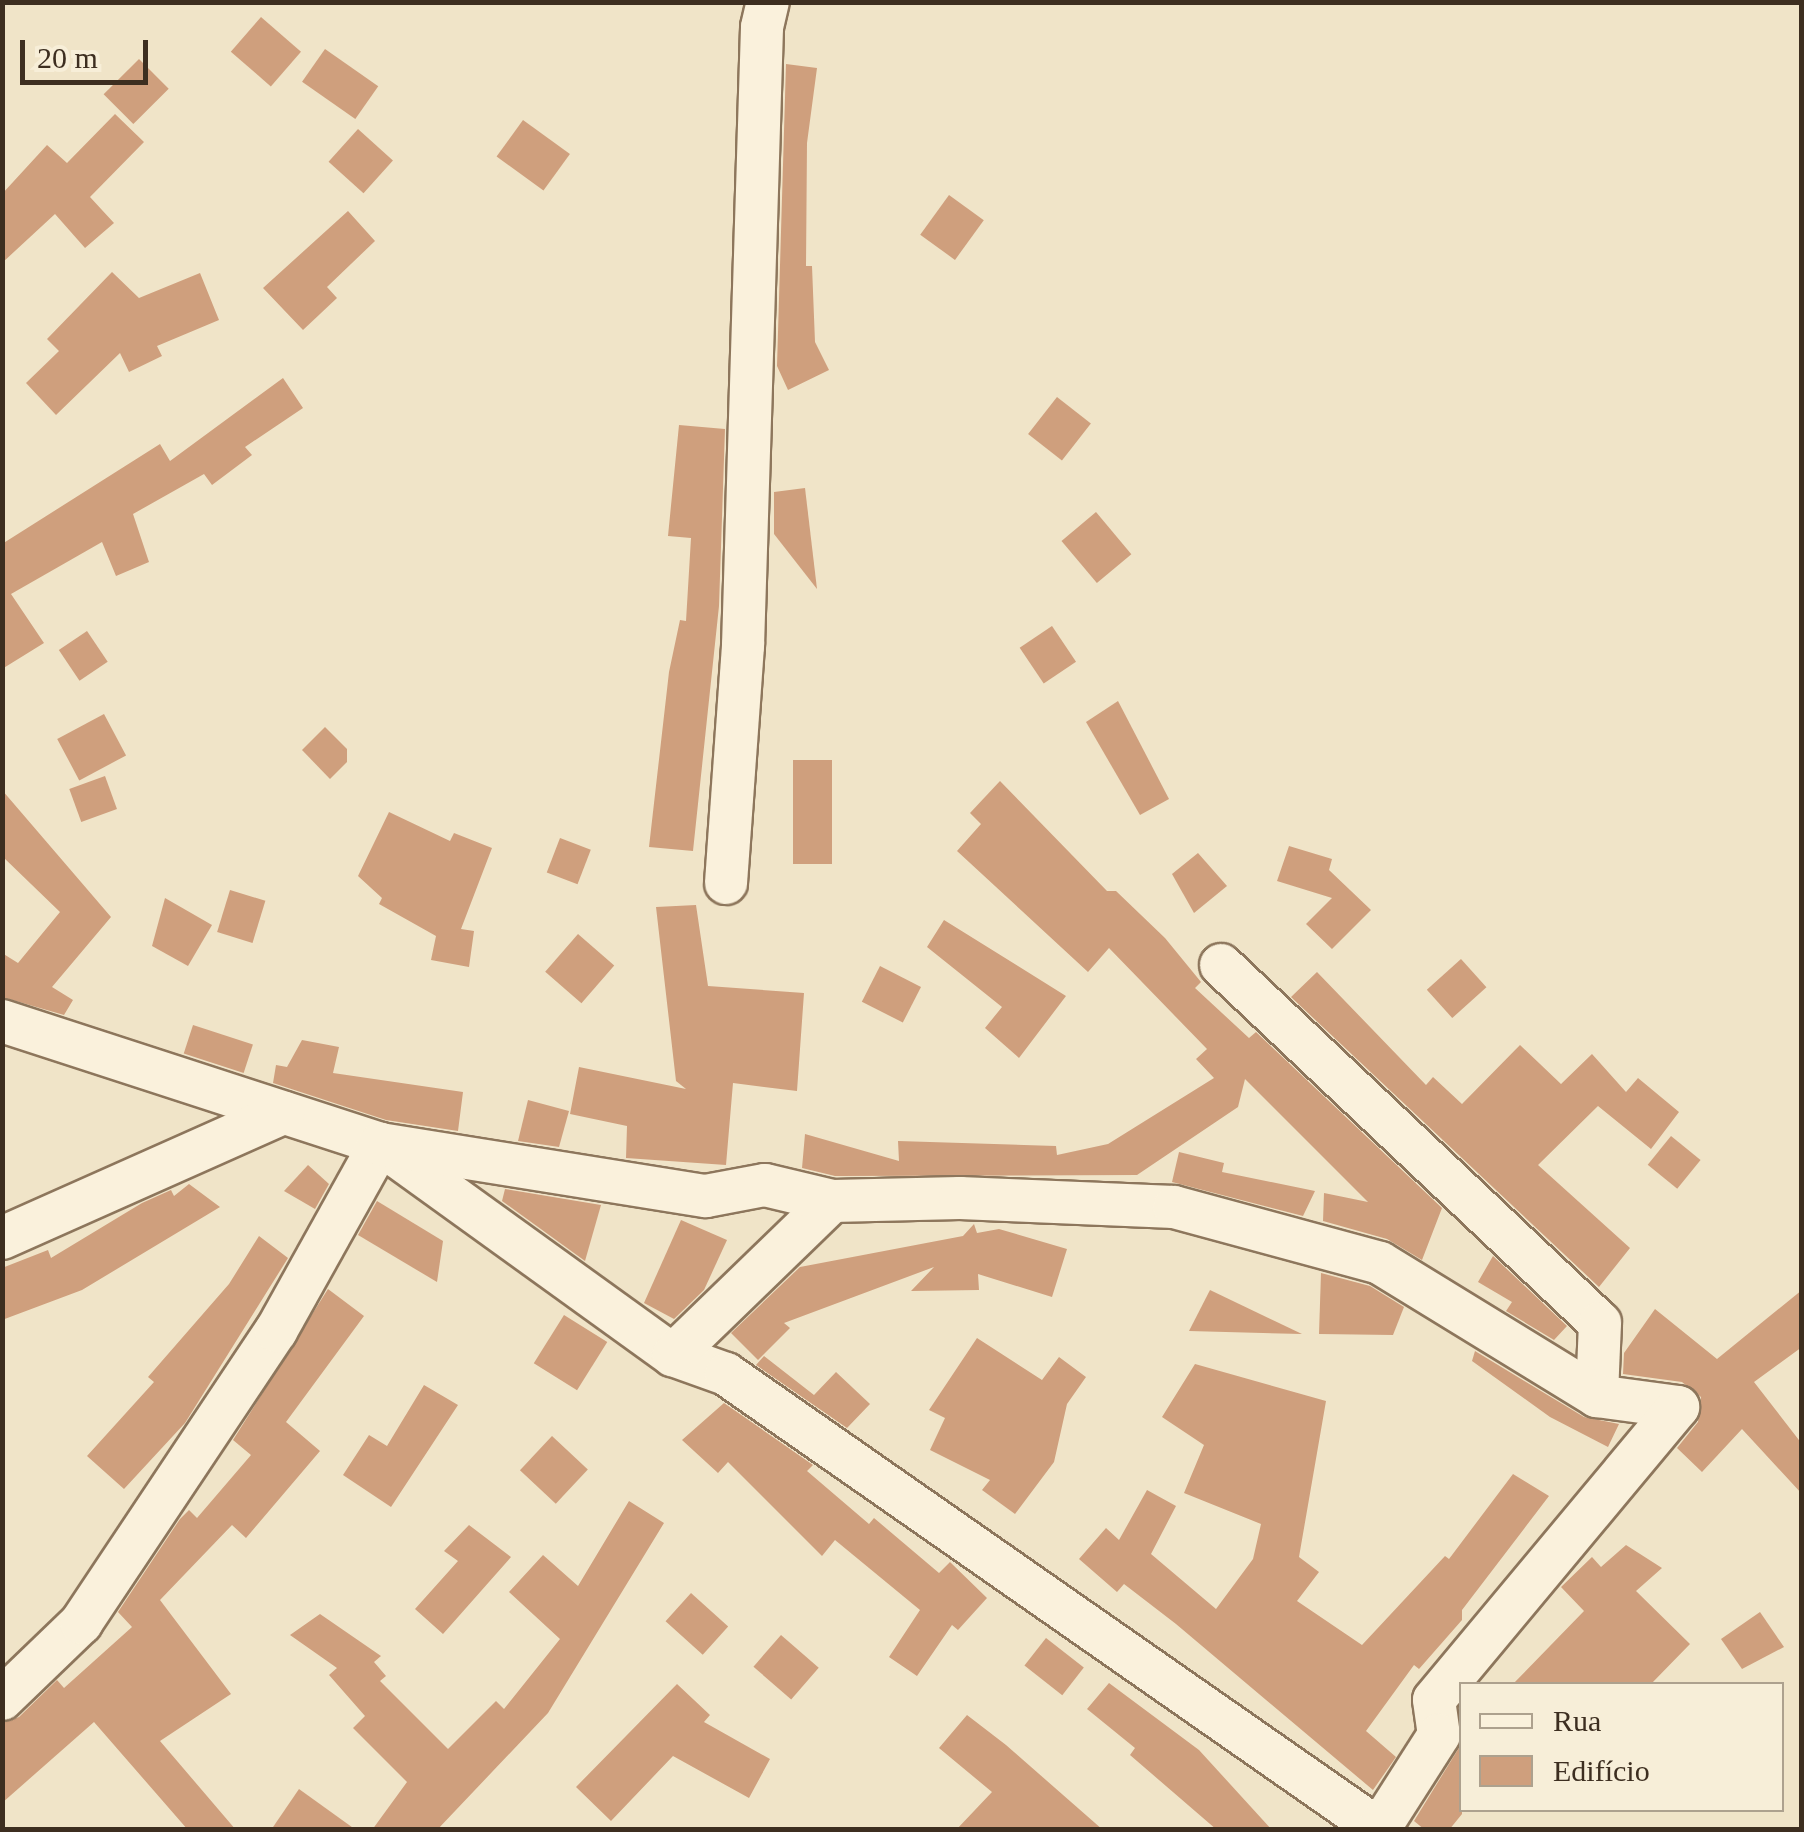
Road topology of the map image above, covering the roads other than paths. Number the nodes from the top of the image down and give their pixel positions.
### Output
1 (768, 2) edge
2 (726, 883) dead end
3 (1221, 966) dead end
4 (2, 1021) edge
5 (283, 1113) junction
6 (380, 1144) junction
7 (832, 1201) junction
8 (2, 1238) edge
9 (674, 1354) junction
10 (1597, 1396) junction
11 (2, 1699) edge
12 (1380, 1829) edge

1 - 2 street
3 - 10 street
4 - 5 street
5 - 6 street
5 - 8 street
6 - 7 street
6 - 9 street
6 - 11 street
7 - 9 street
7 - 10 street
9 - 12 street
10 - 12 street

